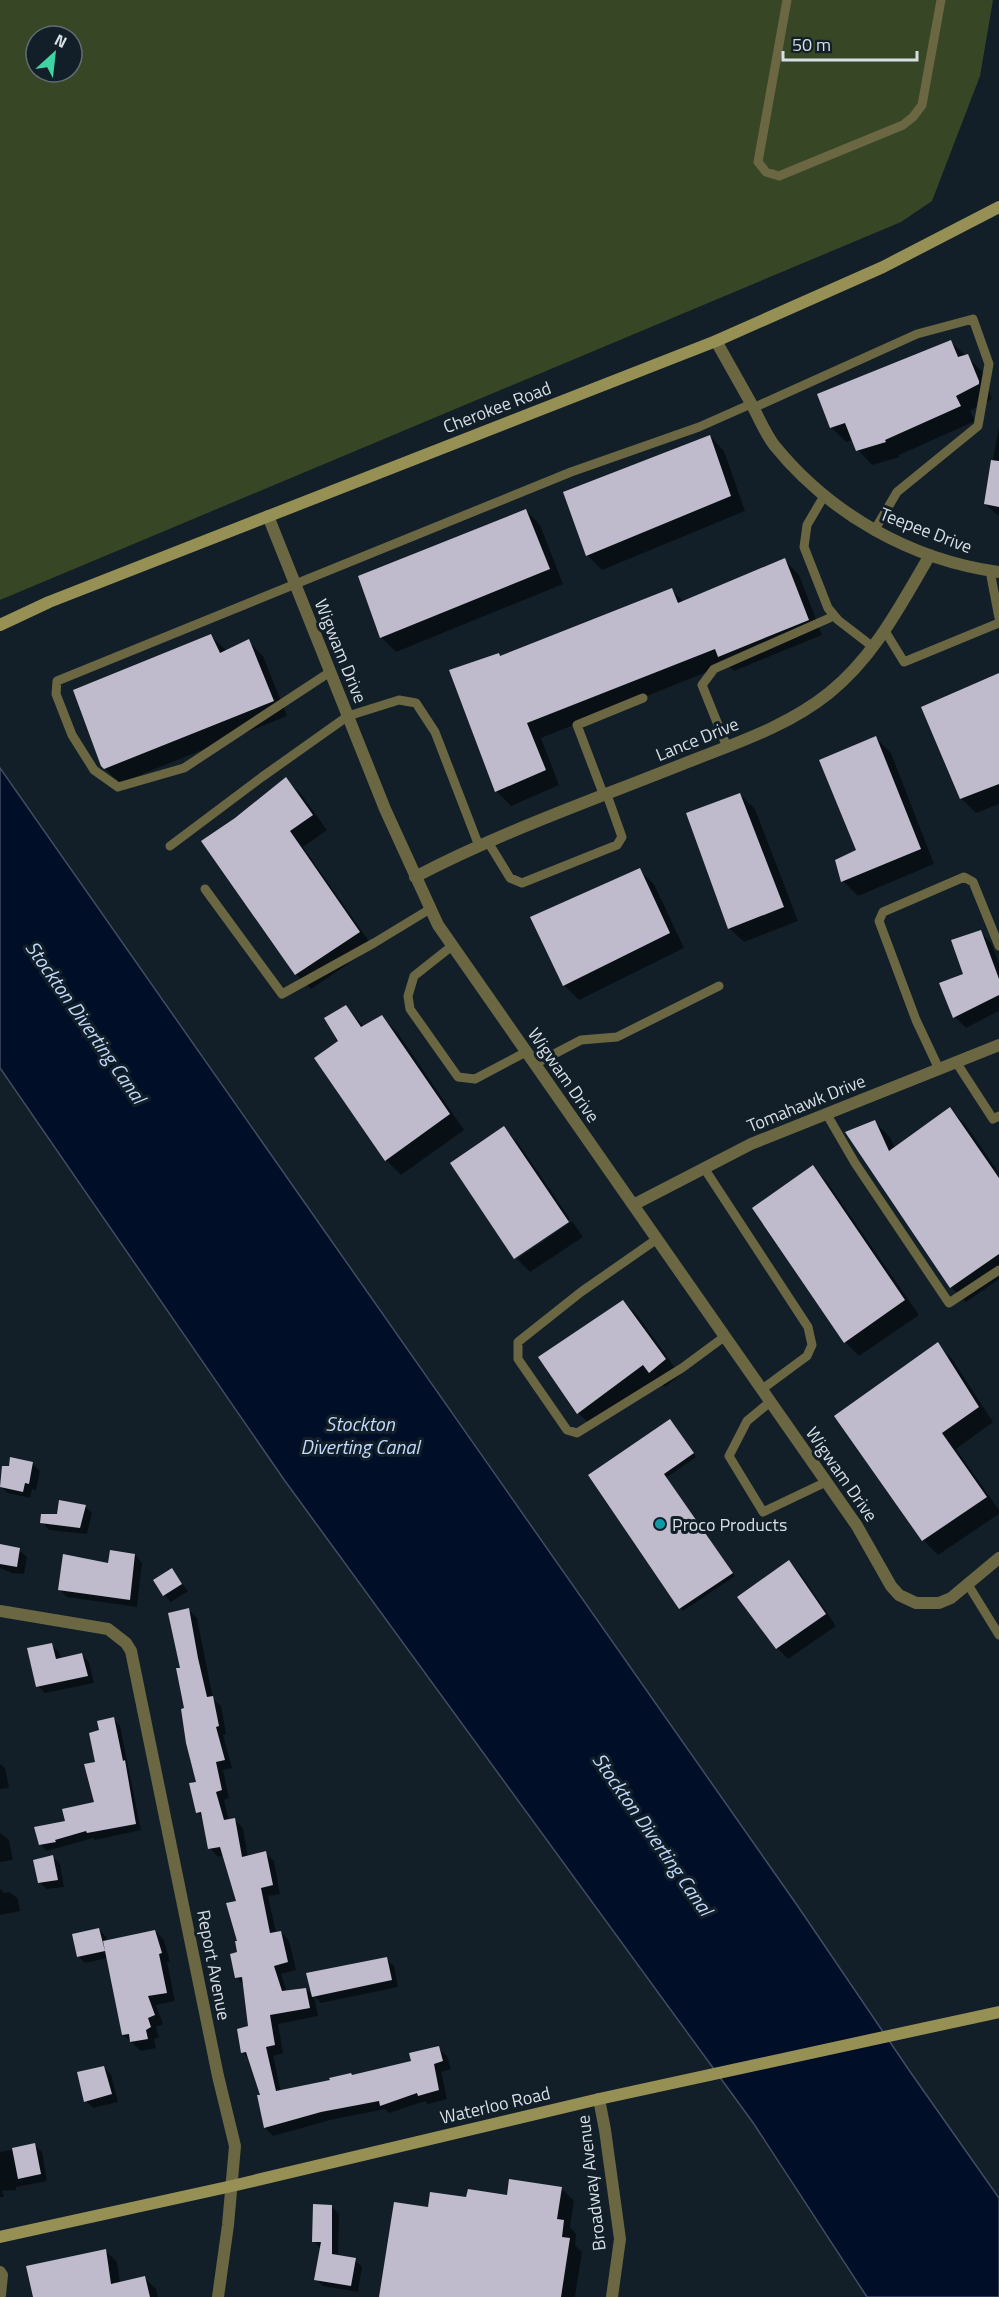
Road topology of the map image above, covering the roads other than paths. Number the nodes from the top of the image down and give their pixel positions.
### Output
1 (787, 0) edge
2 (941, 0) edge
3 (999, 207) edge
4 (716, 341) junction
5 (752, 406) junction
6 (824, 496) junction
7 (268, 516) junction
8 (874, 531) junction
9 (930, 555) junction
10 (994, 572) edge
11 (294, 582) junction
12 (834, 615) junction
13 (999, 618) edge
14 (999, 623) edge
15 (0, 625) edge
16 (885, 631) junction
17 (873, 647) junction
18 (330, 672) junction
19 (642, 698) dead end
20 (348, 716) junction
21 (727, 747) junction
22 (605, 795) junction
23 (484, 844) junction
24 (170, 846) dead end
25 (415, 877) junction
26 (205, 889) dead end
27 (430, 909) junction
28 (452, 946) junction
29 (999, 946) edge
30 (719, 986) dead end
31 (999, 1045) edge
32 (526, 1052) junction
33 (956, 1062) junction
34 (535, 1064) junction
35 (939, 1069) junction
36 (826, 1113) junction
37 (999, 1116) edge
38 (704, 1168) junction
39 (633, 1205) junction
40 (657, 1239) junction
41 (999, 1270) edge
42 (724, 1337) junction
43 (762, 1390) junction
44 (770, 1402) junction
45 (826, 1482) junction
46 (999, 1558) edge
47 (967, 1583) junction
48 (0, 1611) edge
49 (999, 1635) edge
50 (999, 2012) edge
51 (599, 2099) junction
52 (232, 2186) junction
53 (0, 2237) edge
54 (0, 2272) edge
55 (0, 2295) edge
56 (218, 2297) edge
57 (612, 2297) edge

1 - 2 lane
3 - 4 street, Cherokee Road
4 - 5 street, Teepee Drive
4 - 7 street, Cherokee Road
5 - 6 street, Teepee Drive
5 - 8 lane
5 - 11 lane
6 - 8 street, Teepee Drive
6 - 12 lane
7 - 11 street, Wigwam Drive
7 - 15 street, Cherokee Road
8 - 9 street, Teepee Drive
9 - 10 street, Teepee Drive
9 - 16 street, Lance Drive
10 - 13 lane
11 - 18 street, Wigwam Drive
11 - 18 lane
12 - 17 lane
12 - 21 lane
14 - 16 lane
16 - 17 street, Lance Drive
17 - 21 street, Lance Drive
18 - 20 street, Wigwam Drive
19 - 22 lane
20 - 23 lane
20 - 24 lane
20 - 25 street, Wigwam Drive
21 - 22 street, Lance Drive
22 - 23 street, Lance Drive
22 - 23 lane
23 - 25 street, Lance Drive
25 - 27 street, Wigwam Drive
26 - 27 lane
27 - 28 street, Wigwam Drive
28 - 32 street, Wigwam Drive
28 - 32 lane
29 - 35 lane
30 - 34 lane
31 - 33 street, Tomahawk Drive
32 - 34 street, Wigwam Drive
33 - 35 street, Tomahawk Drive
33 - 37 lane
34 - 39 street, Wigwam Drive
35 - 36 street, Tomahawk Drive
36 - 38 street, Tomahawk Drive
36 - 41 lane
38 - 39 street, Tomahawk Drive
38 - 43 lane
39 - 40 street, Wigwam Drive
40 - 42 street, Wigwam Drive
40 - 42 lane
42 - 43 street, Wigwam Drive
43 - 44 street, Wigwam Drive
44 - 45 street, Wigwam Drive
44 - 45 lane
45 - 47 street, Wigwam Drive
46 - 47 street
47 - 49 lane
48 - 52 street, Report Avenue
50 - 51 street, Waterloo Road
51 - 52 street, Waterloo Road
51 - 57 street, Broadway Avenue
52 - 53 street, Waterloo Road
52 - 56 street, Report Avenue
54 - 55 street

